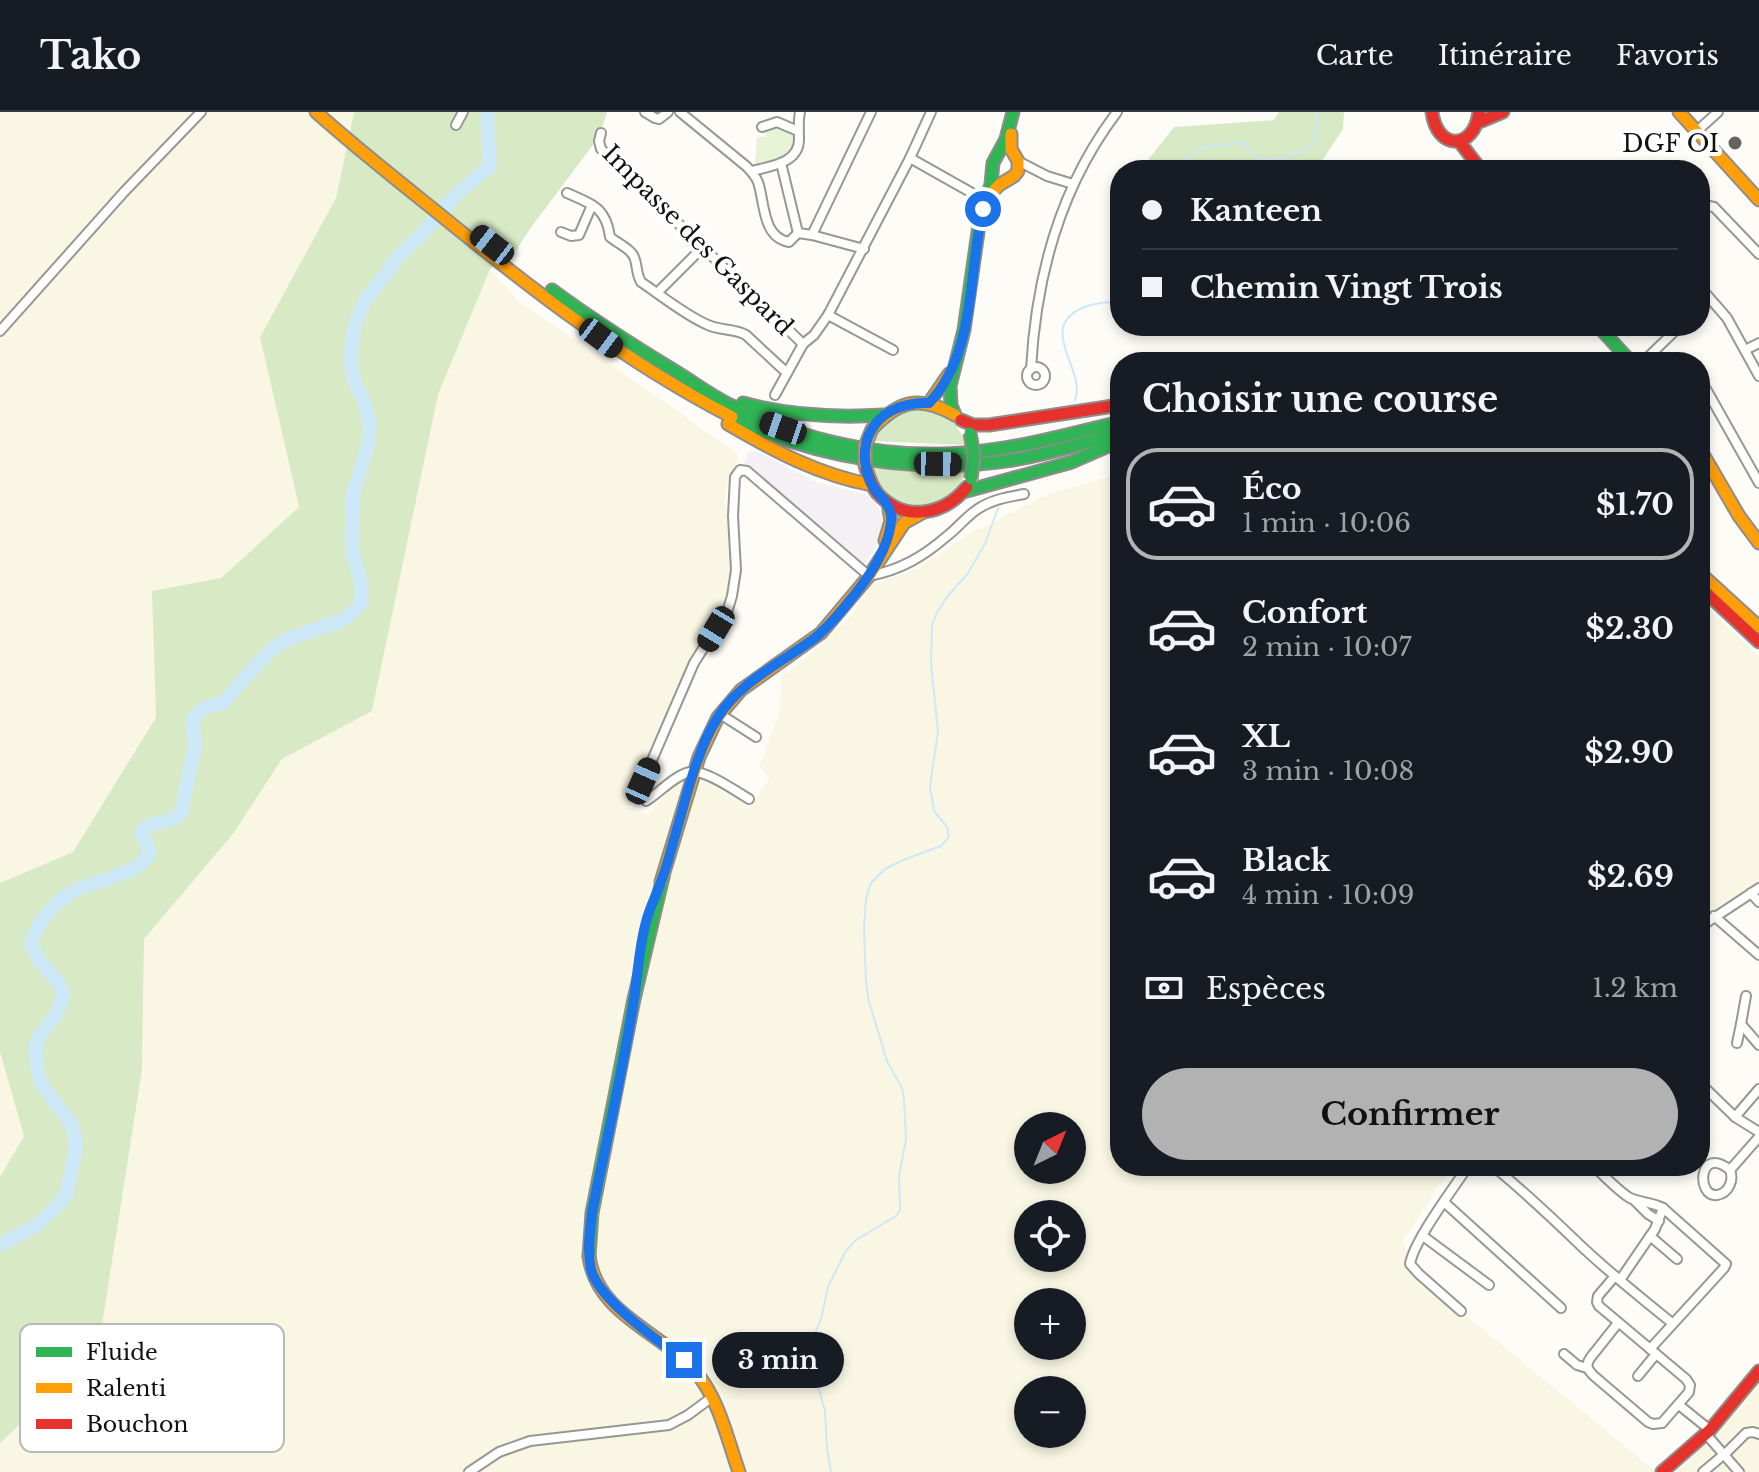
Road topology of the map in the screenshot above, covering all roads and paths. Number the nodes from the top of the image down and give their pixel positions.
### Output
1 (201, 112) edge
2 (463, 112) edge
3 (645, 112) edge
4 (668, 112) edge
5 (680, 112) edge
6 (800, 112) edge
7 (871, 112) edge
8 (929, 112) edge
9 (1013, 112) edge
10 (1117, 112) edge
11 (1503, 112) edge
12 (1679, 112) edge
13 (1718, 112) edge
14 (326, 114) edge
15 (1430, 114) edge
16 (1479, 117) edge
17 (456, 125) dead end
18 (1010, 125) junction
19 (762, 127) dead end
20 (798, 131) junction
21 (1697, 131) junction
22 (601, 133) dead end
23 (1471, 135) junction
24 (1459, 141) junction
25 (910, 158) junction
26 (1016, 158) junction
27 (1473, 160) edge
28 (1477, 160) edge
29 (781, 163) junction
30 (994, 164) junction
31 (752, 171) junction
32 (1047, 176) junction
33 (1010, 178) junction
34 (1073, 184) junction
35 (567, 193) dead end
36 (972, 193) dead end
37 (988, 198) junction
38 (1759, 200) edge
39 (592, 205) junction
40 (1710, 206) edge
41 (561, 232) dead end
42 (798, 233) junction
43 (812, 235) junction
44 (702, 248) junction
45 (864, 249) junction
46 (1759, 254) edge
47 (657, 293) junction
48 (1710, 298) edge
49 (558, 300) junction
50 (828, 315) junction
51 (0, 331) edge
52 (1607, 336) edge
53 (1670, 336) edge
54 (1759, 343) edge
55 (803, 344) junction
56 (893, 350) dead end
57 (1745, 350) junction
58 (1622, 352) edge
59 (1653, 352) edge
60 (624, 355) junction
61 (954, 365) junction
62 (1031, 369) dead end
63 (787, 373) junction
64 (1759, 376) edge
65 (688, 379) junction
66 (775, 395) dead end
67 (1710, 396) edge
68 (929, 403) junction
69 (1110, 407) edge
70 (884, 415) junction
71 (958, 418) junction
72 (1110, 424) edge
73 (1110, 436) edge
74 (1110, 445) edge
75 (1710, 466) edge
76 (1759, 483) edge
77 (872, 485) junction
78 (963, 492) junction
79 (1024, 494) dead end
80 (888, 503) junction
81 (922, 513) junction
82 (1759, 543) edge
83 (879, 560) junction
84 (869, 576) junction
85 (1710, 582) edge
86 (1710, 596) edge
87 (1759, 627) edge
88 (1759, 642) edge
89 (720, 714) junction
90 (756, 737) dead end
91 (695, 772) junction
92 (749, 799) dead end
93 (1755, 890) edge
94 (1759, 902) edge
95 (1714, 916) junction
96 (1710, 919) edge
97 (1759, 955) edge
98 (1746, 996) dead end
99 (1741, 1024) junction
100 (1737, 1043) dead end
101 (1759, 1045) edge
102 (1759, 1089) edge
103 (1710, 1093) edge
104 (1735, 1117) junction
105 (1759, 1134) edge
106 (1730, 1170) dead end
107 (1461, 1176) edge
108 (1504, 1176) edge
109 (1604, 1176) edge
110 (1635, 1200) junction
111 (1444, 1202) junction
112 (1663, 1208) junction
113 (1659, 1221) junction
114 (1423, 1236) junction
115 (1650, 1236) junction
116 (1677, 1259) dead end
117 (1618, 1278) junction
118 (1489, 1285) dead end
119 (1561, 1308) dead end
120 (1461, 1311) dead end
121 (1618, 1323) junction
122 (1672, 1323) junction
123 (1653, 1352) junction
124 (1564, 1354) dead end
125 (1587, 1368) junction
126 (1759, 1371) edge
127 (1638, 1376) dead end
128 (711, 1398) junction
129 (1679, 1405) junction
130 (1708, 1432) junction
131 (1759, 1434) edge
132 (1723, 1455) junction
133 (469, 1472) edge
134 (739, 1472) edge
135 (1662, 1472) edge
136 (1703, 1472) edge
137 (1739, 1472) edge

1 - 51 street
2 - 17 street
3 - 4 street
5 - 31 street
6 - 20 street
7 - 43 street
8 - 25 street
9 - 18 main road
10 - 34 street
11 - 16 main road
12 - 21 main road
13 - 21 street
14 - 49 main road
15 - 24 main road
16 - 23 main road
18 - 26 main road
18 - 30 main road
19 - 20 street
20 - 29 street
21 - 38 main road
22 - 44 street, Impasse des Gaspard
23 - 24 main road
23 - 28 main road
24 - 27 main road
25 - 36 street
25 - 45 street
26 - 30 main road
26 - 32 street
26 - 33 main road
29 - 31 street
29 - 42 street
30 - 33 main road
30 - 37 main road
31 - 42 street
32 - 33 street
32 - 34 street
33 - 37 main road
34 - 62 street
35 - 39 street
37 - 61 main road
39 - 41 street
39 - 47 street
40 - 46 street
42 - 43 street
43 - 45 street
44 - 47 street
44 - 55 street, Impasse des Gaspard
45 - 50 street
47 - 63 street
48 - 57 street
49 - 60 main road
49 - 65 main road
50 - 55 street
50 - 56 street
52 - 58 main road
53 - 59 street
54 - 57 street
55 - 63 street
57 - 64 street
60 - 73 main road
60 - 77 main road
61 - 68 main road
61 - 71 main road
63 - 66 street
65 - 70 main road
65 - 72 main road
67 - 76 street
68 - 70 main road
68 - 71 main road
69 - 71 main road
70 - 77 main road, bridge
71 - 78 main road, bridge
74 - 78 main road
75 - 82 main road
77 - 80 main road
78 - 81 main road
79 - 84 street
80 - 81 main road
80 - 83 main road
81 - 83 main road
83 - 84 main road
84 - 89 main road
84 - 91 street
85 - 87 main road
86 - 88 main road
89 - 90 street
89 - 91 main road
91 - 92 street
91 - 128 main road
93 - 94 street
93 - 95 street
95 - 96 street
95 - 97 street
98 - 99 street
99 - 100 street
99 - 101 street
102 - 104 street
103 - 104 street
104 - 105 street
105 - 106 street
107 - 111 street
108 - 117 street
109 - 110 street
110 - 112 street
110 - 113 street
111 - 114 street
111 - 119 street
112 - 113 street
112 - 122 street
113 - 115 street
114 - 118 street
114 - 120 street
115 - 116 street
115 - 117 street
117 - 121 street
117 - 122 street
121 - 123 street
121 - 125 street
122 - 123 street
123 - 127 street
123 - 129 street
124 - 125 street
125 - 129 street
126 - 130 main road
128 - 133 street
128 - 134 main road
129 - 130 street
130 - 132 street
130 - 135 main road
131 - 132 street
132 - 136 street
132 - 137 street

